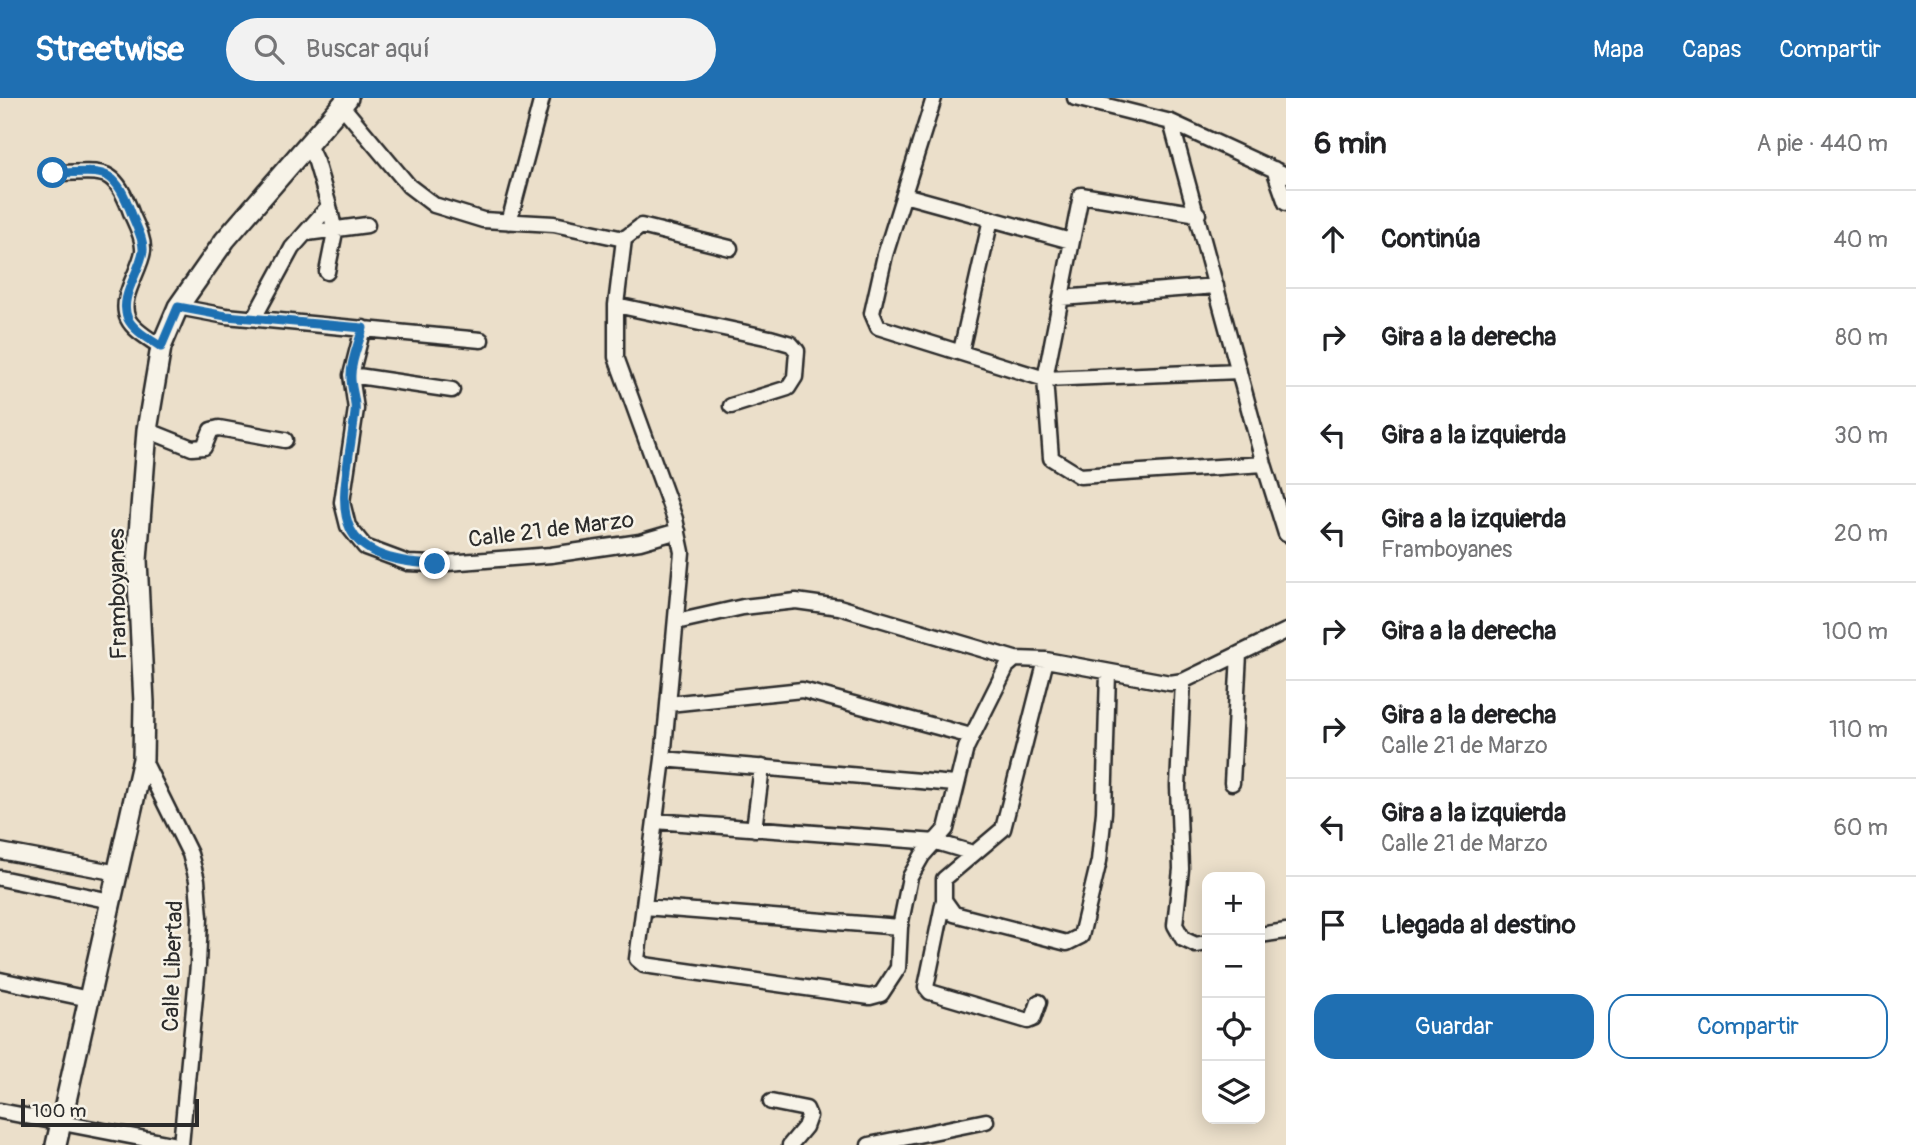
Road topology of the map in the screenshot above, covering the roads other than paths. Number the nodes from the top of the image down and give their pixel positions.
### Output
1 (542, 98) edge
2 (934, 98) edge
3 (1075, 98) edge
4 (345, 102) edge
5 (1171, 122) junction
6 (309, 146) junction
7 (1280, 172) edge
8 (53, 173) dead end
9 (904, 195) junction
10 (1286, 203) edge
11 (329, 206) junction
12 (1198, 214) junction
13 (991, 219) junction
14 (509, 222) junction
15 (367, 225) dead end
16 (335, 232) junction
17 (307, 233) junction
18 (624, 239) junction
19 (1071, 241) junction
20 (730, 248) dead end
21 (327, 272) dead end
22 (1216, 286) junction
23 (1060, 298) junction
24 (616, 305) junction
25 (178, 307) junction
26 (254, 318) junction
27 (363, 328) junction
28 (481, 340) dead end
29 (161, 347) junction
30 (961, 351) junction
31 (1239, 371) junction
32 (351, 375) junction
33 (1045, 379) junction
34 (452, 390) dead end
35 (731, 406) dead end
36 (148, 430) junction
37 (285, 440) dead end
38 (1264, 464) junction
39 (678, 531) junction
40 (1286, 534) edge
41 (676, 622) junction
42 (1286, 631) edge
43 (1239, 654) junction
44 (1015, 659) junction
45 (1046, 660) junction
46 (1108, 673) junction
47 (1183, 681) junction
48 (669, 704) junction
49 (971, 736) junction
50 (143, 759) junction
51 (663, 759) junction
52 (762, 767) junction
53 (1232, 783) dead end
54 (954, 784) junction
55 (655, 821) junction
56 (754, 829) junction
57 (936, 842) junction
58 (0, 851) edge
59 (973, 853) junction
60 (118, 873) junction
61 (0, 878) edge
62 (944, 900) junction
63 (111, 901) junction
64 (644, 907) junction
65 (900, 927) junction
66 (1286, 930) edge
67 (1265, 934) edge
68 (1202, 944) edge
69 (0, 980) edge
70 (89, 999) junction
71 (1039, 1002) dead end
72 (771, 1102) dead end
73 (0, 1111) edge
74 (986, 1121) dead end
75 (61, 1122) junction
76 (899, 1142) edge
77 (56, 1145) edge
78 (179, 1145) edge
79 (790, 1145) edge
80 (869, 1145) edge

1 - 14 street
2 - 9 street
3 - 5 street
4 - 6 main road, Framboyanes
4 - 14 street
5 - 7 street
5 - 12 street
6 - 11 street
6 - 25 main road, Framboyanes
7 - 10 street
8 - 29 street
9 - 13 street
9 - 30 street
11 - 16 street
11 - 17 street
12 - 19 street
12 - 22 street
13 - 19 street
13 - 30 street
14 - 18 street
15 - 16 street
16 - 17 street
16 - 21 street
17 - 26 street
18 - 20 street
18 - 24 street
19 - 23 street
22 - 23 street
22 - 31 street
23 - 33 street
24 - 35 street
24 - 39 street
25 - 26 street
25 - 29 main road, Framboyanes
26 - 27 street
27 - 28 street
27 - 32 street, Calle 21 de Marzo
29 - 36 main road, Framboyanes
30 - 33 street
31 - 33 street
31 - 38 street
32 - 34 street
32 - 39 street, Calle 21 de Marzo
33 - 38 street
36 - 37 street
36 - 50 main road, Framboyanes
38 - 40 street
39 - 41 street
41 - 44 street
41 - 48 street
42 - 43 street
43 - 47 street
43 - 53 street
44 - 45 street
44 - 49 street
45 - 46 street
45 - 59 street
46 - 47 street
46 - 62 street
47 - 68 street
48 - 49 street
48 - 51 street
49 - 54 street
50 - 60 main road, Framboyanes
50 - 78 street, Calle Libertad
51 - 52 street
51 - 55 street
52 - 54 street
52 - 56 street
54 - 57 street
55 - 56 street
55 - 64 street
56 - 57 street
57 - 59 street
57 - 65 street
58 - 60 street
59 - 62 street
60 - 63 main road, Framboyanes
61 - 63 street
62 - 71 street
63 - 70 main road, Framboyanes
64 - 65 street
64 - 65 street
66 - 67 street
69 - 70 street
70 - 75 main road, Framboyanes
72 - 79 street
73 - 75 street
74 - 76 street
75 - 77 main road, Framboyanes
75 - 78 street
76 - 80 street

